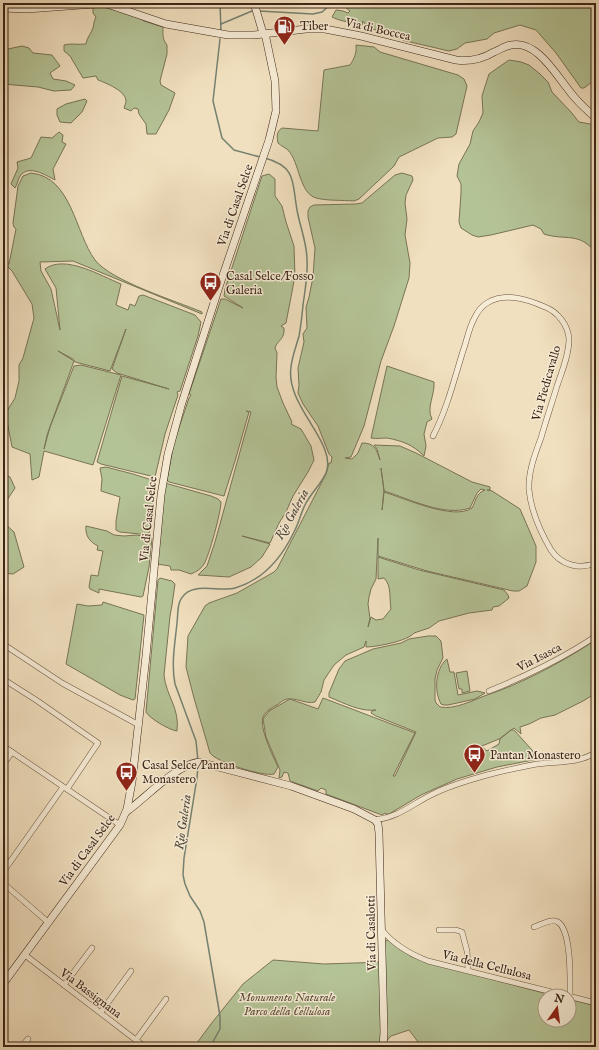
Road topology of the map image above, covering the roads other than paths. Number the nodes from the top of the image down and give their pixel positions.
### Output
1 (254, 3) edge
2 (3, 8) edge
3 (264, 34) junction
4 (596, 118) edge
5 (433, 436) dead end
6 (596, 562) edge
7 (596, 636) edge
8 (3, 644) edge
9 (3, 679) edge
10 (489, 691) dead end
11 (139, 726) junction
12 (3, 746) edge
13 (12, 752) junction
14 (596, 752) edge
15 (3, 765) edge
16 (65, 788) junction
17 (126, 812) junction
18 (375, 820) junction
19 (120, 825) junction
20 (3, 872) edge
21 (3, 882) edge
22 (49, 923) junction
23 (534, 927) dead end
24 (382, 930) junction
25 (439, 930) dead end
26 (92, 948) dead end
27 (25, 955) junction
28 (468, 970) junction
29 (131, 971) dead end
30 (3, 984) edge
31 (64, 985) junction
32 (539, 988) edge
33 (570, 988) edge
34 (577, 998) edge
35 (166, 999) dead end
36 (596, 1003) edge
37 (101, 1012) junction
38 (28, 1039) dead end
39 (136, 1040) junction
40 (21, 1047) edge
41 (145, 1047) edge
42 (382, 1047) edge

1 - 3 main road, Via di Casal Selce
2 - 3 main road, Via di Boccea
3 - 4 main road, Via di Boccea
3 - 11 main road, Via di Casal Selce
5 - 6 street, Via Piedicavallo
7 - 10 street, Via Isasca
8 - 11 street
9 - 16 street
11 - 17 main road, Via di Casal Selce
12 - 13 street
13 - 15 street
13 - 16 street
14 - 18 street
16 - 19 street
16 - 20 street
17 - 18 main road
17 - 19 main road, Via di Casal Selce
18 - 24 main road, Via di Casalotti
19 - 22 main road, Via di Casal Selce
21 - 22 street
22 - 27 main road, Via di Casal Selce
23 - 33 street
24 - 28 street, Via della Cellulosa
24 - 42 main road, Via di Casalotti
25 - 28 street
26 - 31 street
27 - 30 main road, Via di Casal Selce
27 - 31 street, Via Bassignana
28 - 32 street, Via della Cellulosa
29 - 37 street
31 - 37 street, Via Bassignana
34 - 36 street, Via della Cellulosa
35 - 39 street
37 - 39 street, Via Bassignana
38 - 40 street
39 - 41 street, Via Bassignana

